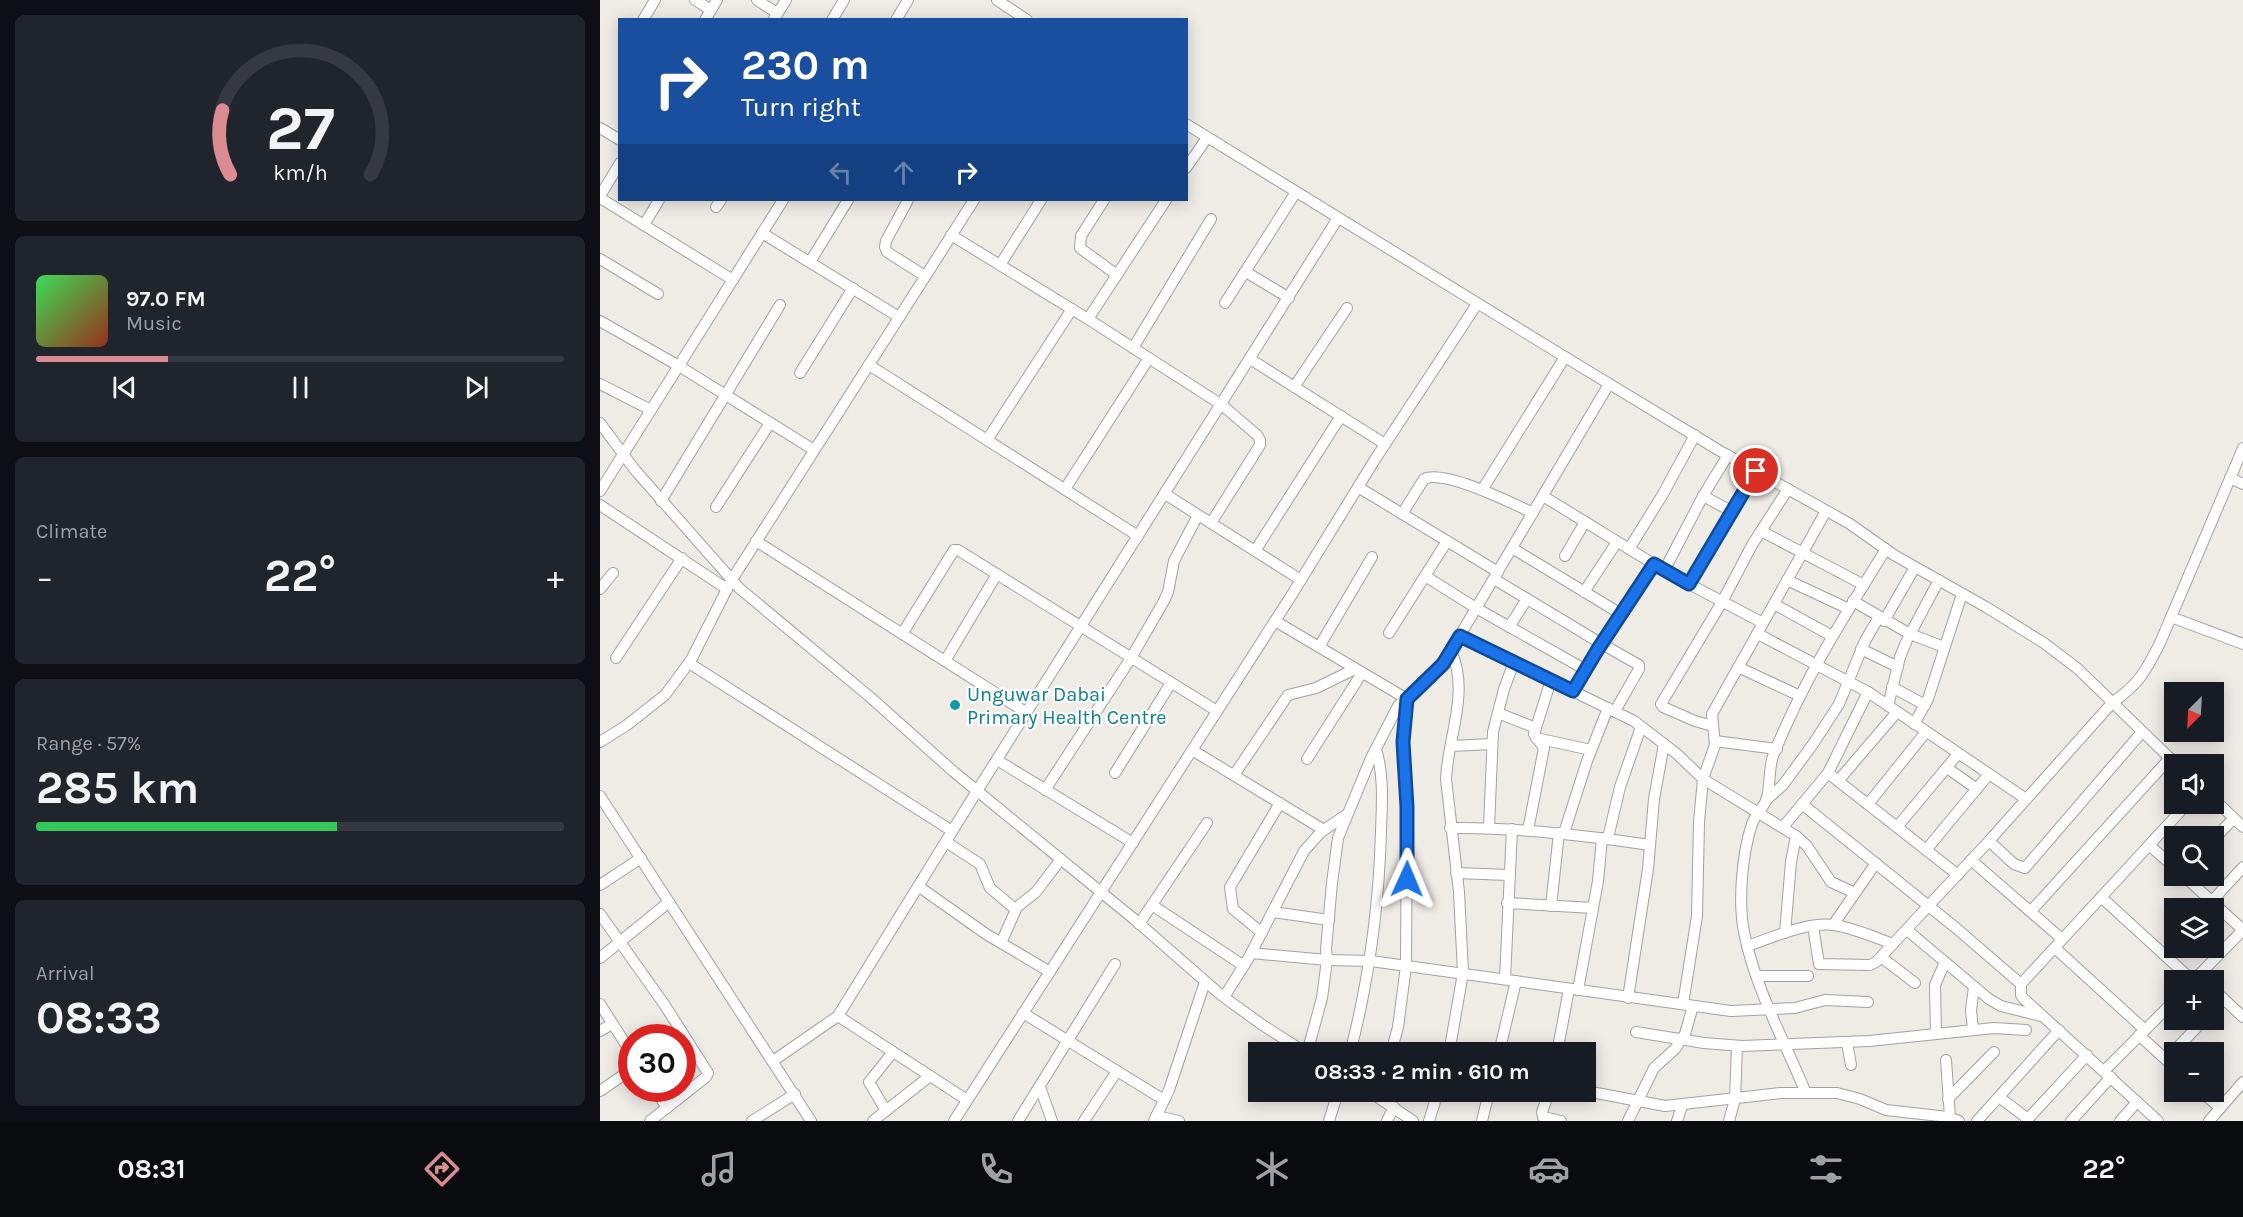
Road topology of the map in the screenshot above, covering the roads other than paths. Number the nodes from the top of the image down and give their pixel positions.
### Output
1 (654, 0) edge
2 (695, 0) edge
3 (757, 0) edge
4 (786, 0) edge
5 (844, 0) edge
6 (908, 0) edge
7 (996, 0) edge
8 (711, 10) edge
9 (776, 16) edge
10 (644, 18) edge
11 (833, 18) edge
12 (897, 18) edge
13 (1021, 18) edge
14 (1188, 125) edge
15 (600, 128) edge
16 (1206, 138) junction
17 (618, 139) edge
18 (1188, 165) edge
19 (618, 166) edge
20 (1296, 192) junction
21 (600, 197) edge
22 (658, 201) edge
23 (782, 201) edge
24 (847, 201) edge
25 (907, 201) edge
26 (973, 201) edge
27 (1040, 201) edge
28 (1103, 201) edge
29 (1165, 201) edge
30 (1338, 218) junction
31 (1211, 219) dead end
32 (644, 225) junction
33 (762, 233) junction
34 (951, 235) junction
35 (600, 259) edge
36 (810, 262) junction
37 (1000, 265) junction
38 (1246, 272) junction
39 (1117, 275) junction
40 (925, 276) junction
41 (733, 280) junction
42 (853, 288) junction
43 (658, 294) dead end
44 (1289, 298) junction
45 (1225, 303) dead end
46 (1477, 304) junction
47 (780, 305) dead end
48 (1347, 308) dead end
49 (1072, 309) junction
50 (899, 316) junction
51 (1088, 319) junction
52 (600, 321) edge
53 (1133, 348) junction
54 (1565, 357) junction
55 (1149, 358) junction
56 (1250, 359) junction
57 (869, 365) junction
58 (679, 366) junction
59 (800, 372) dead end
60 (600, 384) edge
61 (1610, 384) junction
62 (1294, 387) junction
63 (725, 395) junction
64 (1221, 405) junction
65 (651, 410) junction
66 (1341, 416) junction
67 (600, 423) edge
68 (770, 423) junction
69 (1695, 435) junction
70 (987, 440) junction
71 (1385, 444) junction
72 (2243, 448) edge
73 (814, 450) junction
74 (622, 455) junction
75 (1728, 455) junction
76 (1756, 471) junction
77 (2230, 478) junction
78 (2243, 484) edge
79 (1358, 487) junction
80 (1065, 489) junction
81 (1788, 489) junction
82 (1482, 490) junction
83 (600, 491) edge
84 (1165, 494) junction
85 (1543, 496) junction
86 (1703, 496) junction
87 (661, 501) junction
88 (600, 505) edge
89 (716, 507) dead end
90 (1826, 511) junction
91 (1733, 512) junction
92 (1533, 513) junction
93 (1402, 514) junction
94 (1198, 515) junction
95 (1585, 522) junction
96 (1211, 523) junction
97 (1761, 531) junction
98 (1138, 536) junction
99 (756, 541) junction
100 (1447, 541) junction
101 (1617, 542) junction
102 (1512, 548) junction
103 (1629, 549) junction
104 (1886, 549) junction
105 (1255, 551) junction
106 (1802, 553) junction
107 (1565, 556) dead end
108 (1372, 557) dead end
109 (681, 558) junction
110 (1654, 564) junction
111 (1915, 567) junction
112 (1664, 571) junction
113 (613, 573) dead end
114 (997, 574) junction
115 (1496, 575) junction
116 (1425, 576) junction
117 (1301, 580) junction
118 (1787, 580) junction
119 (1939, 580) junction
120 (1689, 584) junction
121 (729, 585) junction
122 (1863, 585) junction
123 (600, 589) edge
124 (1584, 592) junction
125 (1962, 594) junction
126 (1527, 599) junction
127 (1722, 602) junction
128 (1774, 604) junction
129 (1851, 605) junction
130 (1476, 608) junction
131 (1621, 614) junction
132 (2171, 617) junction
133 (1882, 619) junction
134 (1275, 621) junction
135 (1763, 623) junction
136 (1081, 627) junction
137 (1509, 627) junction
138 (1389, 633) dead end
139 (902, 634) junction
140 (1758, 634) junction
141 (1910, 634) junction
142 (1460, 636) junction
143 (1832, 636) junction
144 (1602, 644) junction
145 (2243, 644) edge
146 (1319, 647) junction
147 (1944, 647) junction
148 (1861, 649) junction
149 (1451, 651) junction
150 (616, 658) dead end
151 (1131, 658) junction
152 (945, 661) junction
153 (1514, 662) junction
154 (689, 663) junction
155 (1815, 664) junction
156 (1738, 667) junction
157 (1898, 667) junction
158 (1586, 670) junction
159 (1359, 671) junction
160 (1551, 680) junction
161 (1848, 682) junction
162 (1171, 683) junction
163 (1892, 687) junction
164 (1573, 691) junction
165 (1868, 692) junction
166 (1800, 696) junction
167 (1407, 699) junction
168 (2112, 703) junction
169 (1925, 705) junction
170 (1893, 709) junction
171 (1611, 710) junction
172 (1217, 711) junction
173 (1027, 713) junction
174 (1498, 713) junction
175 (1914, 724) junction
176 (1713, 726) junction
177 (1641, 727) junction
178 (1535, 732) junction
179 (1926, 732) junction
180 (2142, 732) junction
181 (1715, 741) junction
182 (600, 742) edge
183 (1492, 744) junction
184 (1664, 744) junction
185 (1451, 746) junction
186 (1376, 749) junction
187 (1777, 749) junction
188 (1192, 750) junction
189 (1591, 750) junction
190 (1958, 754) junction
191 (2166, 754) edge
192 (1307, 759) dead end
193 (997, 760) junction
194 (1947, 768) junction
195 (2164, 771) edge
196 (1115, 773) dead end
197 (1828, 773) junction
198 (1989, 774) junction
199 (1234, 775) junction
200 (1704, 779) junction
201 (1838, 781) junction
202 (1977, 789) junction
203 (1045, 790) junction
204 (977, 791) junction
205 (600, 796) edge
206 (2026, 799) junction
207 (1766, 800) junction
208 (1280, 803) junction
209 (1802, 804) junction
210 (1868, 804) junction
211 (2224, 808) edge
212 (605, 813) edge
213 (1756, 813) junction
214 (1347, 814) junction
215 (2178, 814) edge
216 (2234, 818) junction
217 (1207, 823) dead end
218 (1489, 827) junction
219 (1897, 827) junction
220 (2243, 827) edge
221 (1450, 828) junction
222 (1782, 828) junction
223 (2224, 828) edge
224 (1512, 829) junction
225 (1324, 830) junction
226 (1528, 830) junction
227 (952, 831) junction
228 (1562, 833) junction
229 (1796, 836) junction
230 (1605, 838) junction
231 (1989, 841) junction
232 (946, 842) junction
233 (1133, 843) junction
234 (1650, 844) junction
235 (2149, 845) junction
236 (1926, 850) junction
237 (640, 858) junction
238 (2164, 858) edge
239 (1061, 859) junction
240 (1971, 860) junction
241 (1876, 863) junction
242 (2243, 867) edge
243 (1456, 873) junction
244 (1509, 874) junction
245 (1958, 875) junction
246 (600, 885) edge
247 (918, 885) junction
248 (2194, 886) edge
249 (1101, 892) junction
250 (1855, 893) junction
251 (2101, 897) junction
252 (2207, 898) edge
253 (2215, 898) edge
254 (669, 902) junction
255 (1507, 903) junction
256 (1152, 905) junction
257 (1551, 906) junction
258 (1929, 906) junction
259 (1593, 908) junction
260 (1015, 909) junction
261 (2031, 910) junction
262 (1274, 912) junction
263 (2224, 913) edge
264 (600, 914) edge
265 (1329, 920) junction
266 (1140, 924) junction
267 (1833, 925) junction
268 (1813, 926) junction
269 (1907, 930) junction
270 (1262, 933) junction
271 (1785, 933) junction
272 (619, 942) junction
273 (1001, 943) junction
274 (1893, 944) junction
275 (2058, 944) junction
276 (1747, 946) junction
277 (2224, 952) edge
278 (1251, 953) junction
279 (1881, 957) junction
280 (600, 958) edge
281 (2219, 958) edge
282 (1328, 960) junction
283 (1371, 961) junction
284 (1945, 962) junction
285 (1115, 964) dead end
286 (1244, 966) junction
287 (1406, 966) junction
288 (2181, 970) edge
289 (2209, 970) edge
290 (1050, 972) junction
291 (1463, 973) junction
292 (1758, 976) junction
293 (1808, 976) dead end
294 (1511, 980) junction
295 (1205, 982) junction
296 (1915, 983) dead end
297 (2021, 984) junction
298 (1974, 987) junction
299 (1574, 990) junction
300 (1224, 997) junction
301 (1628, 998) junction
302 (2224, 999) edge
303 (1868, 1002) dead end
304 (600, 1004) edge
305 (1688, 1005) junction
306 (2011, 1009) junction
307 (1769, 1010) junction
308 (2164, 1011) edge
309 (1023, 1013) junction
310 (838, 1016) junction
311 (2044, 1017) junction
312 (2243, 1017) edge
313 (612, 1024) junction
314 (2008, 1028) junction
315 (1972, 1030) junction
316 (2026, 1030) dead end
317 (2059, 1030) junction
318 (2194, 1030) edge
319 (600, 1031) edge
320 (1636, 1032) dead end
321 (618, 1033) edge
322 (2142, 1033) junction
323 (1936, 1034) junction
324 (1681, 1040) junction
325 (1067, 1041) junction
326 (1290, 1042) edge
327 (1310, 1042) edge
328 (1353, 1042) edge
329 (1394, 1042) edge
330 (1451, 1042) edge
331 (1501, 1042) edge
332 (1560, 1042) edge
333 (1847, 1042) junction
334 (2183, 1042) edge
335 (1785, 1044) junction
336 (1737, 1046) junction
337 (893, 1052) junction
338 (1994, 1052) dead end
339 (2087, 1055) junction
340 (2164, 1057) edge
341 (1946, 1060) dead end
342 (773, 1061) junction
343 (1851, 1065) dead end
344 (1117, 1071) junction
345 (2108, 1074) junction
346 (930, 1076) junction
347 (618, 1079) edge
348 (2243, 1082) edge
349 (1040, 1087) junction
350 (600, 1091) edge
351 (1596, 1092) edge
352 (1806, 1093) junction
353 (795, 1094) junction
354 (2239, 1095) edge
355 (1999, 1097) junction
356 (1735, 1099) junction
357 (1948, 1099) junction
358 (967, 1100) junction
359 (1164, 1100) junction
360 (1638, 1101) junction
361 (663, 1102) edge
362 (1335, 1102) edge
363 (1387, 1102) edge
364 (1435, 1102) edge
365 (1487, 1102) edge
366 (1546, 1102) edge
367 (2137, 1102) junction
368 (2213, 1102) edge
369 (1682, 1106) junction
370 (1394, 1107) junction
371 (667, 1108) junction
372 (2220, 1108) junction
373 (886, 1111) junction
374 (1890, 1116) edge
375 (1155, 1119) edge
376 (1952, 1120) edge
377 (2027, 1120) edge
378 (2211, 1120) edge
379 (650, 1121) edge
380 (752, 1121) edge
381 (811, 1121) edge
382 (873, 1121) edge
383 (954, 1121) edge
384 (1018, 1121) edge
385 (1052, 1121) edge
386 (1084, 1121) edge
387 (1179, 1121) edge
388 (1329, 1121) edge
389 (1387, 1121) edge
390 (1413, 1121) edge
391 (1429, 1121) edge
392 (1482, 1121) edge
393 (1562, 1121) edge
394 (1628, 1121) edge
395 (1677, 1121) edge
396 (1729, 1121) edge
397 (1977, 1121) edge
398 (2071, 1121) edge
399 (2120, 1121) edge
400 (2158, 1121) edge

1 - 10 street
2 - 8 street
3 - 9 street
4 - 9 street
5 - 11 street
6 - 12 street
7 - 13 street
14 - 16 street
15 - 17 street
16 - 18 street
16 - 20 street
19 - 21 street
20 - 30 street
20 - 38 street
21 - 32 street
22 - 32 street
23 - 33 street
24 - 36 street
25 - 40 street
26 - 34 street
27 - 37 street
28 - 39 street
29 - 39 street
30 - 44 street
30 - 46 street
31 - 53 street
32 - 41 street
33 - 36 street
33 - 41 street
34 - 37 street
34 - 40 street
35 - 43 street
36 - 42 street
37 - 49 street
38 - 44 street
38 - 45 street
39 - 51 street
40 - 50 street
41 - 58 street
42 - 50 street
42 - 59 street
44 - 56 street
46 - 54 street
46 - 71 street
47 - 63 street
48 - 62 street
49 - 51 street
49 - 70 street
50 - 57 street
51 - 53 street
52 - 58 street
53 - 55 street
54 - 61 street
54 - 82 street
55 - 64 street
55 - 80 street
56 - 62 street
56 - 64 street
57 - 70 street
57 - 73 street
58 - 63 street
58 - 65 street
60 - 65 street
61 - 69 street
61 - 85 street
62 - 66 street
63 - 68 street
63 - 87 street
64 - 84 street
64 - 96 street
65 - 74 street
66 - 71 street
66 - 105 street
67 - 74 street
68 - 73 street
68 - 89 street
69 - 75 street
69 - 103 street
70 - 80 street
71 - 79 street
72 - 77 street
73 - 99 street
74 - 83 street
74 - 87 street
75 - 76 street
75 - 86 street
76 - 81 street
76 - 91 street
77 - 78 street
77 - 132 street
79 - 93 street
79 - 117 street
80 - 98 street
81 - 90 street
81 - 97 street
82 - 92 street
82 - 93 street
84 - 94 street
84 - 98 street
85 - 92 street
85 - 95 street
86 - 91 street
86 - 112 street
87 - 121 street
88 - 109 street
90 - 104 street
90 - 106 street
91 - 120 street
92 - 102 street
93 - 100 street
94 - 96 street
94 - 151 street
95 - 101 street
95 - 107 street
96 - 105 street
97 - 106 street
97 - 127 street
98 - 136 street
99 - 121 street
99 - 139 street
100 - 115 street
100 - 116 street
101 - 103 street
101 - 124 street
102 - 115 street
102 - 124 street
103 - 110 street
104 - 111 street
104 - 122 street
105 - 117 street
106 - 118 street
106 - 122 street
108 - 146 street
109 - 121 street
109 - 150 street
110 - 112 street
110 - 131 street
111 - 119 street
111 - 133 street
112 - 120 street
113 - 123 street
114 - 136 street
114 - 139 street
114 - 152 street
115 - 126 street
115 - 130 street
116 - 130 street
116 - 138 street
117 - 134 street
118 - 128 street
118 - 129 street
119 - 125 street
119 - 141 street
120 - 127 street
121 - 154 street
121 - 204 street
122 - 129 street
124 - 131 street
125 - 147 street
125 - 168 street
126 - 137 street
126 - 144 street
127 - 135 street
127 - 176 street
128 - 135 street
128 - 143 street
129 - 133 street
129 - 143 street
130 - 137 street
130 - 142 street
131 - 144 street
132 - 145 street
132 - 168 street
133 - 141 street
133 - 148 street
134 - 146 street
134 - 172 street
135 - 140 street
136 - 151 street
136 - 173 street
137 - 158 street
139 - 152 street
140 - 155 street
140 - 156 street
141 - 147 street
141 - 157 street
142 - 149 street
142 - 153 street
143 - 155 street
144 - 158 street
144 - 171 street
146 - 159 street
147 - 169 street
148 - 157 street
148 - 161 street
149 - 167 street
149 - 185 street
151 - 162 street
151 - 203 street
152 - 173 street
153 - 160 street
153 - 174 street
154 - 182 street
154 - 227 street
155 - 161 street
155 - 166 street
156 - 166 street
156 - 176 street
157 - 163 street
158 - 164 street
159 - 167 street
159 - 192 street
159 - 199 street
160 - 164 street
160 - 178 street
161 - 165 street
161 - 207 street
162 - 172 street
162 - 196 street
163 - 169 street
163 - 170 street
164 - 171 street
165 - 170 street
165 - 197 street
166 - 187 street
167 - 186 street
167 - 287 street
168 - 180 street
168 - 206 street
169 - 175 street
170 - 175 street
170 - 201 street
171 - 177 street
171 - 189 street
172 - 188 street
173 - 193 street
174 - 178 street
174 - 183 street
175 - 179 street
176 - 181 street
177 - 184 street
177 - 230 street
178 - 189 street
178 - 226 street
179 - 190 street
179 - 210 street
180 - 191 street
180 - 231 street
181 - 187 street
181 - 200 street
183 - 185 street
183 - 218 street
184 - 200 street
184 - 234 street
185 - 221 street
186 - 214 street
186 - 283 street
187 - 207 street
188 - 199 street
188 - 233 street
189 - 228 street
190 - 194 street
190 - 198 street
193 - 203 street
193 - 204 street
194 - 202 street
194 - 219 street
195 - 261 street
197 - 201 street
197 - 209 street
198 - 202 street
198 - 206 street
199 - 208 street
200 - 213 street
200 - 305 street
201 - 210 street
202 - 236 street
203 - 233 street
204 - 227 street
204 - 239 street
205 - 212 street
206 - 231 street
207 - 213 street
208 - 225 street
208 - 270 street
209 - 222 street
209 - 241 street
210 - 219 street
211 - 216 street
212 - 237 street
213 - 222 street
213 - 276 street
214 - 225 street
214 - 265 street
215 - 235 street
216 - 220 street
216 - 223 street
217 - 256 street
218 - 221 street
218 - 224 street
219 - 236 street
221 - 243 street
222 - 229 street
224 - 226 street
224 - 244 street
225 - 262 street
226 - 228 street
227 - 232 street
228 - 230 street
228 - 257 street
229 - 250 street
229 - 271 street
230 - 234 street
230 - 259 street
231 - 240 street
232 - 247 street
232 - 260 street
233 - 249 street
234 - 301 street
235 - 238 street
235 - 251 street
236 - 245 street
237 - 246 street
237 - 254 street
239 - 249 street
239 - 260 street
240 - 245 street
240 - 261 street
241 - 250 street
241 - 258 street
242 - 253 street
243 - 244 street
243 - 291 street
244 - 255 street
245 - 258 street
247 - 273 street
247 - 310 street
248 - 252 street
249 - 266 street
249 - 290 street
250 - 267 street
251 - 275 street
251 - 288 street
254 - 272 street
254 - 342 street
255 - 257 street
255 - 294 street
256 - 266 street
256 - 286 street
257 - 259 street
258 - 269 street
258 - 297 street
259 - 299 street
260 - 273 street
261 - 275 street
262 - 265 street
262 - 270 street
263 - 277 street
264 - 272 street
265 - 282 street
266 - 295 street
267 - 268 street
267 - 274 street
268 - 271 street
268 - 279 street
269 - 274 street
269 - 284 street
270 - 278 street
271 - 276 street
272 - 280 street
272 - 371 street
273 - 290 street
274 - 279 street
275 - 297 street
275 - 322 street
276 - 292 street
278 - 282 street
278 - 286 street
279 - 296 street
281 - 289 street
282 - 283 street
282 - 327 street
283 - 287 street
283 - 328 street
284 - 298 street
284 - 323 street
285 - 325 street
286 - 300 street
287 - 291 street
287 - 329 street
290 - 309 street
291 - 294 street
291 - 330 street
292 - 293 street
292 - 307 street
294 - 299 street
294 - 331 street
295 - 300 street
295 - 359 street
297 - 311 street
298 - 306 street
298 - 315 street
299 - 301 street
299 - 332 street
300 - 326 street
301 - 305 street
302 - 312 street
303 - 307 street
304 - 313 street
305 - 307 street
305 - 324 street
306 - 311 street
306 - 314 street
307 - 335 street
308 - 322 street
309 - 325 street
309 - 358 street
310 - 337 street
310 - 342 street
311 - 317 street
313 - 319 street
313 - 321 street
314 - 315 street
314 - 316 street
315 - 323 street
317 - 339 street
317 - 355 street
318 - 334 street
320 - 324 street
322 - 340 street
322 - 345 street
323 - 333 street
324 - 336 street
324 - 360 street
325 - 344 street
325 - 349 street
333 - 335 street
333 - 343 street
335 - 336 street
335 - 352 street
336 - 356 street
337 - 346 street
337 - 373 street
338 - 357 street
339 - 345 street
339 - 377 street
341 - 357 street
342 - 353 street
344 - 359 street
344 - 386 street
345 - 367 street
345 - 398 street
346 - 358 street
346 - 373 street
347 - 350 street
348 - 354 street
349 - 384 street
349 - 385 street
351 - 360 street
352 - 356 street
352 - 374 street
353 - 380 street
353 - 381 street
354 - 372 street
355 - 377 street
355 - 397 street
356 - 369 street
356 - 396 street
357 - 376 street
358 - 383 street
359 - 375 street
360 - 369 street
360 - 394 street
361 - 371 street
362 - 388 street
363 - 370 street
364 - 391 street
365 - 392 street
366 - 393 street
367 - 399 street
367 - 400 street
368 - 372 street
369 - 395 street
370 - 389 street
370 - 390 street
371 - 379 street
372 - 378 street
373 - 382 street
374 - 376 street
375 - 387 street

